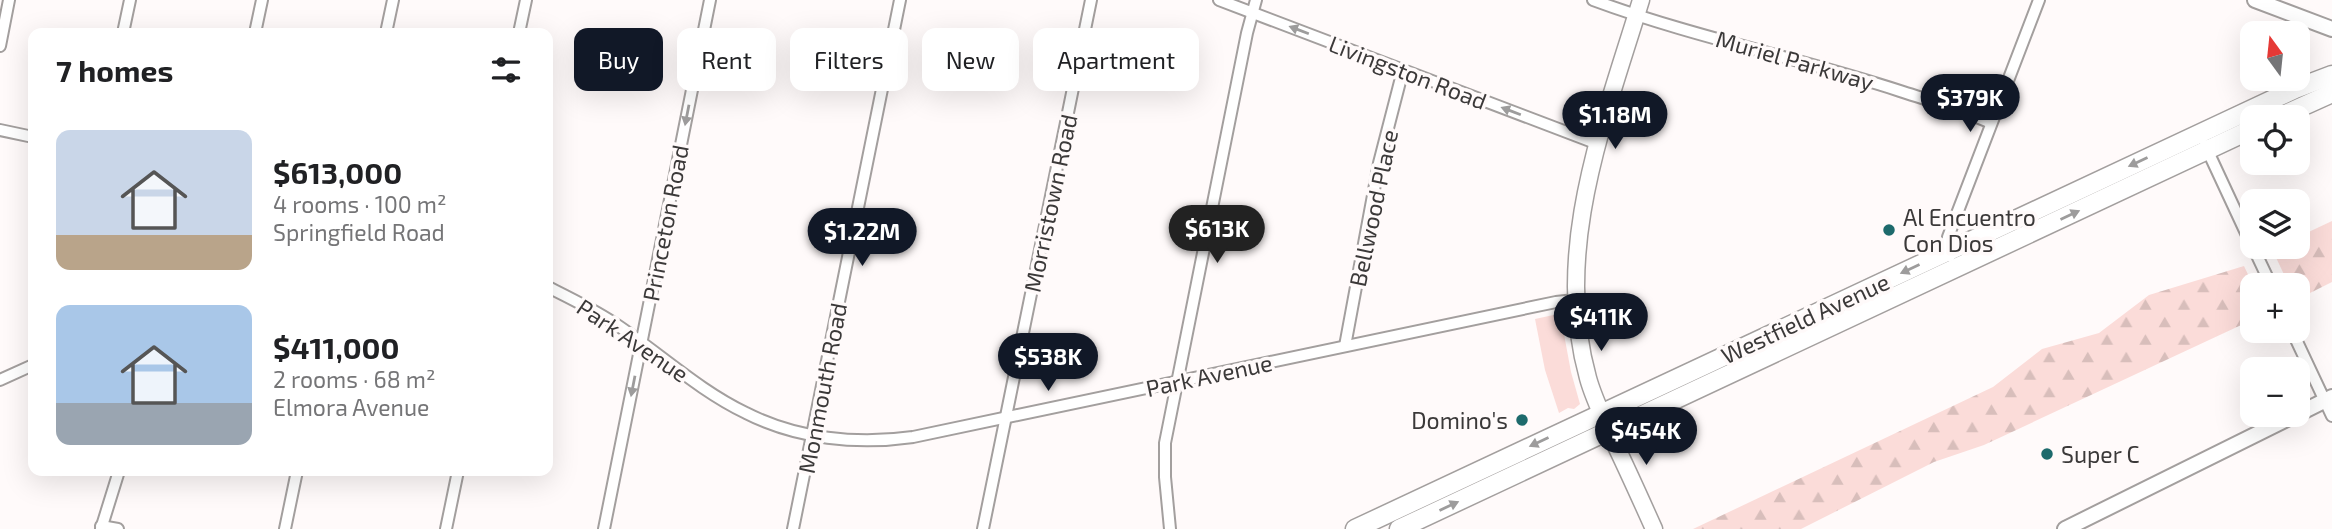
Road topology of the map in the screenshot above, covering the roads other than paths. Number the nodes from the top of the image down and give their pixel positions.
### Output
1 (9, 0) edge
2 (130, 0) edge
3 (262, 0) edge
4 (393, 0) edge
5 (526, 0) edge
6 (710, 0) edge
7 (900, 0) edge
8 (1091, 0) edge
9 (1219, 0) edge
10 (1256, 0) edge
11 (1592, 0) edge
12 (2039, 0) edge
13 (2255, 0) edge
14 (1639, 8) edge
15 (1252, 12) junction
16 (124, 28) edge
17 (256, 28) edge
18 (387, 28) edge
19 (520, 28) edge
20 (2332, 29) edge
21 (0, 46) edge
22 (1404, 70) junction
23 (2332, 74) edge
24 (2332, 93) edge
25 (2306, 105) edge
26 (1991, 123) junction
27 (0, 130) edge
28 (2199, 133) junction
29 (2240, 135) edge
30 (28, 136) edge
31 (1598, 144) junction
32 (2207, 150) junction
33 (2240, 220) edge
34 (1948, 251) junction
35 (1956, 268) junction
36 (553, 290) edge
37 (1575, 300) junction
38 (1801, 320) junction
39 (1809, 337) junction
40 (641, 343) junction
41 (2298, 343) edge
42 (1345, 346) junction
43 (28, 367) edge
44 (0, 380) edge
45 (1178, 383) junction
46 (2328, 399) edge
47 (2310, 408) edge
48 (1601, 414) junction
49 (2332, 416) edge
50 (1006, 418) junction
51 (2271, 427) edge
52 (1609, 431) junction
53 (813, 435) junction
54 (117, 476) edge
55 (296, 476) edge
56 (457, 476) edge
57 (1399, 508) junction
58 (101, 527) edge
59 (1403, 527) edge
60 (118, 529) edge
61 (285, 529) edge
62 (446, 529) edge
63 (604, 529) edge
64 (793, 529) edge
65 (984, 529) edge
66 (1170, 529) edge
67 (1355, 529) edge
68 (1654, 529) edge
69 (2065, 529) edge

1 - 21 street
2 - 16 street
3 - 17 street
4 - 18 street
5 - 19 street
6 -> 40 street, Princeton Road
7 - 53 street, Monmouth Road
8 - 50 street, Morristown Road
9 - 15 street, Livingston Road
10 - 15 street
11 - 14 street, Muriel Parkway
12 - 26 street
13 - 20 street
14 - 26 street, Muriel Parkway
14 - 31 main road
22 -> 15 street, Livingston Road
15 - 45 street
31 -> 22 street, Livingston Road
22 - 42 street, Bellwood Place
23 - 28 main road, Westfield Avenue
24 - 25 main road
26 - 34 street
27 - 30 street
28 - 32 street
28 -> 34 main road, Westfield Avenue
29 - 32 main road, Westfield Avenue
31 - 37 main road
32 - 33 street
35 -> 32 main road, Westfield Avenue
34 - 35 street
34 -> 38 main road, Westfield Avenue
35 - 39 main road, Westfield Avenue
36 - 40 street, Park Avenue
37 - 42 street, Park Avenue
37 - 48 main road
38 - 39 main road
38 - 48 main road, Westfield Avenue
39 - 52 main road, Westfield Avenue
40 - 53 street, Park Avenue
40 -> 63 street, Princeton Road
41 - 46 street
42 - 45 street, Park Avenue
43 - 44 street
45 - 50 street, Park Avenue
45 - 66 street
46 - 47 street
46 - 49 street
48 - 52 main road
48 -> 57 main road, Westfield Avenue
50 - 53 street, Park Avenue
50 - 65 street, Morristown Road
51 - 69 street
59 -> 52 main road, Westfield Avenue
52 - 68 main road
53 - 64 street, Monmouth Road
54 - 58 street
55 - 61 street
56 - 62 street
57 - 59 main road
57 - 67 main road, Westfield Avenue
58 - 60 street

